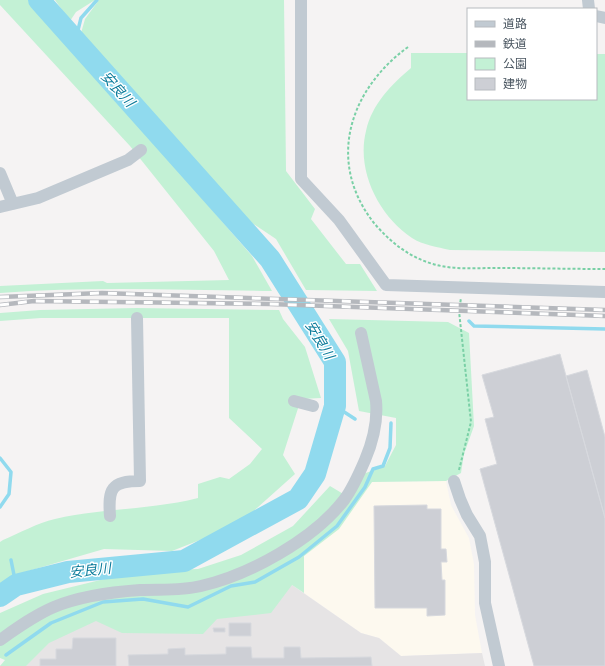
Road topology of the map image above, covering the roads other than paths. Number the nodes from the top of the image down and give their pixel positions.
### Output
1 (301, 0) edge
2 (141, 150) dead end
3 (0, 173) edge
4 (13, 204) junction
5 (0, 207) edge
6 (605, 292) edge
7 (138, 318) dead end
8 (361, 333) dead end
9 (294, 401) dead end
10 (313, 406) dead end
11 (454, 481) road end
12 (110, 516) dead end
13 (0, 640) edge
14 (499, 666) edge

1 - 6 street
2 - 4 street
3 - 4 street
4 - 5 street
7 - 12 street
8 - 13 street
9 - 10 street
11 - 14 street

